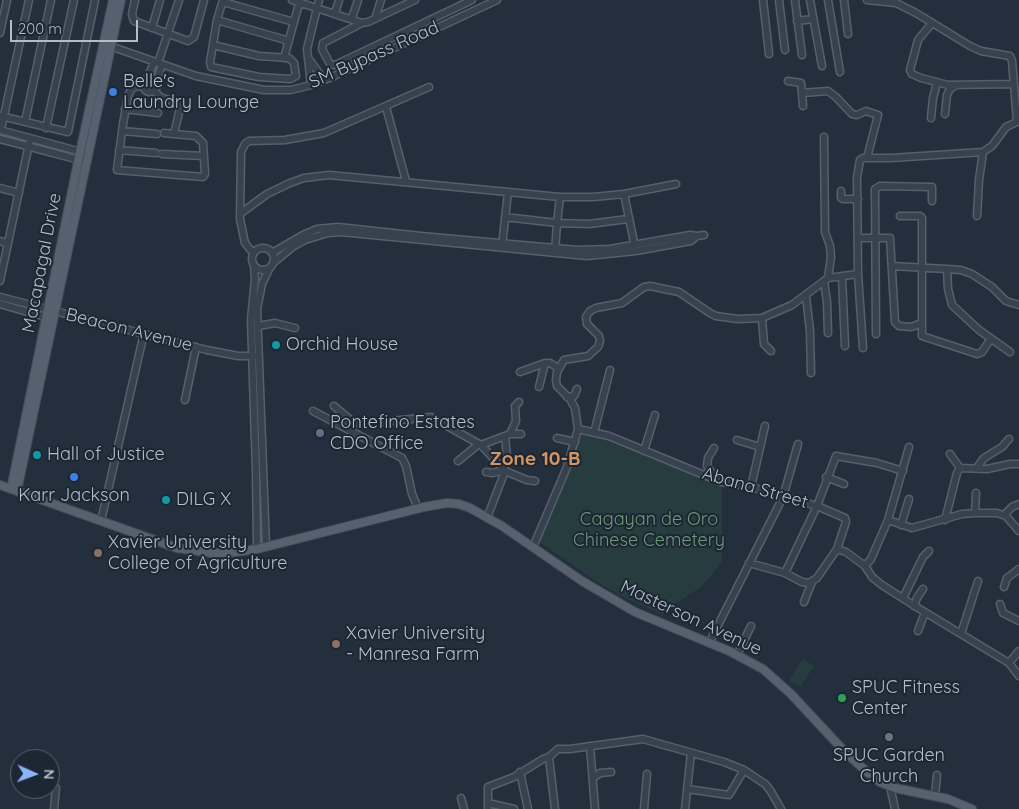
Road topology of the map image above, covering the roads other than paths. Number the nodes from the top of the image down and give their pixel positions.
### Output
1 (7, 0) edge
2 (29, 0) edge
3 (51, 0) edge
4 (74, 0) edge
5 (95, 0) edge
6 (113, 0) edge
7 (121, 0) edge
8 (135, 0) edge
9 (160, 0) edge
10 (179, 0) edge
11 (204, 0) edge
12 (292, 0) edge
13 (339, 0) edge
14 (358, 0) edge
15 (380, 0) edge
16 (415, 0) edge
17 (472, 0) edge
18 (497, 0) edge
19 (764, 0) edge
20 (779, 0) edge
21 (794, 0) edge
22 (810, 0) edge
23 (828, 0) edge
24 (844, 0) edge
25 (867, 0) edge
26 (223, 1) edge
27 (300, 1) edge
28 (318, 3) edge
29 (402, 3) edge
30 (456, 3) edge
31 (335, 13) junction
32 (352, 18) junction
33 (375, 18) junction
34 (813, 19) junction
35 (217, 20) junction
36 (294, 22) junction
37 (797, 22) junction
38 (362, 23) junction
39 (932, 23) junction
40 (152, 28) junction
41 (0, 33) edge
42 (169, 34) junction
43 (848, 34) dead end
44 (289, 41) junction
45 (107, 45) junction
46 (213, 45) junction
47 (785, 50) dead end
48 (769, 54) dead end
49 (802, 55) dead end
50 (284, 58) junction
51 (308, 58) junction
52 (158, 63) junction
53 (822, 66) dead end
54 (1016, 70) edge
55 (840, 72) dead end
56 (324, 80) junction
57 (788, 81) dead end
58 (145, 82) junction
59 (156, 82) junction
60 (937, 83) junction
61 (1013, 84) junction
62 (311, 85) junction
63 (955, 86) junction
64 (429, 87) dead end
65 (154, 90) junction
66 (802, 93) junction
67 (803, 106) dead end
68 (386, 107) junction
69 (125, 109) junction
70 (158, 113) dead end
71 (945, 114) dead end
72 (2, 116) edge
73 (932, 118) dead end
74 (1018, 121) edge
75 (24, 122) junction
76 (1, 128) edge
77 (46, 128) junction
78 (122, 131) junction
79 (157, 134) dead end
80 (164, 134) dead end
81 (174, 134) junction
82 (824, 137) dead end
83 (0, 139) edge
84 (30, 139) junction
85 (28, 147) junction
86 (119, 150) junction
87 (983, 152) junction
88 (204, 156) junction
89 (83, 157) junction
90 (867, 158) junction
91 (406, 181) junction
92 (676, 184) dead end
93 (0, 188) edge
94 (841, 191) dead end
95 (508, 192) junction
96 (19, 193) junction
97 (624, 194) junction
98 (560, 197) junction
99 (858, 199) junction
100 (932, 201) dead end
101 (241, 213) junction
102 (900, 216) dead end
103 (977, 216) dead end
104 (505, 217) junction
105 (628, 219) junction
106 (557, 223) junction
107 (700, 236) dead end
108 (874, 237) junction
109 (858, 238) junction
110 (0, 241) edge
111 (7, 243) junction
112 (502, 246) junction
113 (635, 248) junction
114 (555, 252) junction
115 (253, 253) junction
116 (272, 253) junction
117 (272, 265) junction
118 (254, 266) junction
119 (892, 266) junction
120 (922, 267) junction
121 (947, 269) junction
122 (858, 274) junction
123 (842, 276) junction
124 (826, 280) junction
125 (0, 282) edge
126 (0, 296) edge
127 (806, 296) junction
128 (0, 304) edge
129 (1019, 305) edge
130 (51, 314) junction
131 (762, 318) junction
132 (922, 323) junction
133 (258, 326) junction
134 (295, 328) dead end
135 (144, 333) junction
136 (828, 333) dead end
137 (876, 334) dead end
138 (990, 340) junction
139 (845, 346) dead end
140 (196, 347) junction
141 (863, 348) dead end
142 (771, 351) dead end
143 (1010, 352) dead end
144 (252, 356) junction
145 (259, 356) junction
146 (545, 363) junction
147 (558, 368) junction
148 (610, 370) dead end
149 (520, 372) dead end
150 (811, 373) dead end
151 (539, 387) dead end
152 (577, 389) dead end
153 (568, 397) junction
154 (185, 400) dead end
155 (519, 402) dead end
156 (334, 406) dead end
157 (313, 410) dead end
158 (655, 415) dead end
159 (765, 426) dead end
160 (578, 429) junction
161 (594, 433) junction
162 (521, 434) dead end
163 (508, 435) junction
164 (557, 438) dead end
165 (1009, 439) dead end
166 (736, 440) dead end
167 (575, 442) junction
168 (798, 444) dead end
169 (480, 445) junction
170 (760, 447) junction
171 (909, 447) dead end
172 (714, 448) dead end
173 (644, 451) junction
174 (950, 454) dead end
175 (458, 461) dead end
176 (1019, 464) edge
177 (960, 468) junction
178 (976, 469) junction
179 (504, 470) junction
180 (903, 471) junction
181 (486, 472) dead end
182 (826, 477) junction
183 (535, 481) dead end
184 (722, 482) junction
185 (844, 484) dead end
186 (0, 485) edge
187 (751, 486) junction
188 (14, 490) junction
189 (976, 493) dead end
190 (783, 497) junction
191 (909, 499) dead end
192 (256, 502) junction
193 (264, 502) junction
194 (1019, 504) edge
195 (817, 506) junction
196 (418, 508) junction
197 (975, 513) junction
198 (1004, 515) junction
199 (487, 518) junction
200 (888, 520) junction
201 (945, 520) junction
202 (101, 521) junction
203 (901, 525) junction
204 (1019, 530) edge
205 (266, 546) junction
206 (533, 547) junction
207 (257, 549) junction
208 (837, 549) junction
209 (929, 551) dead end
210 (749, 563) junction
211 (866, 566) junction
212 (1019, 569) edge
213 (785, 573) junction
214 (978, 581) dead end
215 (812, 582) junction
216 (1004, 587) dead end
217 (923, 589) dead end
218 (903, 598) junction
219 (804, 602) dead end
220 (1000, 604) dead end
221 (914, 606) junction
222 (925, 612) junction
223 (1019, 621) edge
224 (751, 626) dead end
225 (918, 631) dead end
226 (961, 634) junction
227 (710, 643) junction
228 (1019, 651) edge
229 (737, 655) junction
230 (1009, 663) junction
231 (1019, 676) edge
232 (590, 746) junction
233 (691, 754) junction
234 (549, 757) junction
235 (744, 770) junction
236 (520, 772) junction
237 (611, 772) dead end
238 (647, 774) dead end
239 (937, 775) dead end
240 (593, 778) junction
241 (890, 786) junction
242 (687, 789) junction
243 (935, 796) junction
244 (461, 798) dead end
245 (488, 806) edge
246 (464, 809) edge
247 (514, 809) edge
248 (528, 809) edge
249 (556, 809) edge
250 (595, 809) edge
251 (644, 809) edge
252 (685, 809) edge
253 (781, 809) edge
254 (895, 809) edge
255 (972, 809) edge

1 - 41 street
2 - 72 street
3 - 75 street
4 - 77 street
5 - 77 street
6 - 45 main road
7 - 45 main road
8 - 40 street
9 - 40 street
10 - 42 street
11 - 42 street
12 - 27 street
13 - 31 street
14 - 32 street
15 - 33 street
16 - 29 street
17 - 30 street
18 - 56 street, SM Bypass Road
19 - 48 street
20 - 47 street
21 - 37 street
22 - 34 street
23 - 55 street
24 - 43 street
25 - 39 street
26 - 35 street
26 - 36 street
27 - 28 street
27 - 36 street
28 - 31 street
28 - 51 street
29 - 33 street
30 - 38 street
31 - 32 street
32 - 38 street
33 - 38 street
34 - 37 street
34 - 53 street
35 - 44 street
35 - 46 street
36 - 44 street
37 - 49 street
39 - 54 street
39 - 60 street
40 - 42 street
42 - 52 street
44 - 50 street
45 - 52 street, SM Bypass Road
45 - 89 main road, Macapagal Drive
46 - 50 street
46 - 50 street
51 - 56 street
51 - 62 street
52 - 58 street
52 - 59 street
52 - 62 street, SM Bypass Road
54 - 61 street
56 - 62 street, SM Bypass Road
57 - 66 street
58 - 59 street
58 - 65 street
58 - 69 street
59 - 65 street
60 - 63 street
60 - 73 street
61 - 63 street
61 - 74 street
63 - 71 street
64 - 68 street
65 - 81 street
66 - 67 street
66 - 90 street
68 - 91 street
68 - 101 street
69 - 70 street
69 - 78 street
72 - 75 street
72 - 76 street
74 - 87 street
75 - 77 street
76 - 84 street
78 - 79 street
78 - 86 street
80 - 81 street
81 - 88 street
82 - 124 street
83 - 85 street
84 - 85 street
84 - 89 street
85 - 89 street
85 - 96 street
86 - 88 street
86 - 88 street
87 - 90 street
87 - 103 street
89 - 130 main road, Macapagal Drive
90 - 99 street
91 - 95 street
91 - 101 street
92 - 97 street
93 - 96 street
94 - 99 street
95 - 98 street
95 - 104 street
96 - 111 street
97 - 98 street
97 - 105 street
98 - 106 street
99 - 109 street
100 - 108 street
101 - 115 street
102 - 120 street
104 - 106 street
104 - 112 street
105 - 106 street
105 - 113 street
106 - 114 street
107 - 113 street
108 - 109 street
108 - 119 street
108 - 137 street
109 - 122 street
110 - 111 street
111 - 125 street
112 - 114 street
112 - 116 street
112 - 117 street
113 - 114 street
115 - 116 street
115 - 118 street
116 - 117 street
117 - 118 street
117 - 133 street
118 - 144 street
119 - 120 street
119 - 132 street
120 - 121 street
120 - 132 street
121 - 129 street
121 - 138 street
122 - 123 street
122 - 141 street
123 - 124 street
123 - 139 street
124 - 127 street
124 - 136 street
126 - 130 street, Beacon Avenue
127 - 131 street
127 - 150 street
128 - 130 street, Beacon Avenue
130 - 135 street, Beacon Avenue
130 - 188 main road, Macapagal Drive
131 - 142 street
131 - 147 street
132 - 138 street
133 - 134 street
133 - 145 street
135 - 140 street, Beacon Avenue
135 - 202 street
138 - 143 street
140 - 144 street, Beacon Avenue
140 - 154 street
144 - 145 street, Beacon Avenue
144 - 192 street
145 - 193 street
146 - 147 street
146 - 149 street
146 - 151 street
147 - 153 street
148 - 161 street
152 - 153 street
153 - 160 street
155 - 163 street
156 - 169 street
157 - 196 street
158 - 173 street
159 - 170 street
160 - 161 street, Abana Street
160 - 167 street
161 - 173 street, Abana Street
162 - 163 street
163 - 169 street
163 - 179 street
164 - 167 street
165 - 178 street
166 - 170 street
167 - 206 street
168 - 190 street
169 - 175 street
169 - 179 street
170 - 187 street
171 - 180 street
172 - 184 street
173 - 184 street, Abana Street
174 - 177 street
176 - 178 street
177 - 178 street
177 - 201 street
179 - 181 street
179 - 183 street
179 - 199 street
180 - 182 street
180 - 200 street
182 - 185 street
182 - 195 street
184 - 187 street, Abana Street
186 - 188 main road, Masterson Avenue
187 - 190 street, Abana Street
188 - 202 main road, Masterson Avenue
189 - 197 street
190 - 195 street, Abana Street
190 - 210 street
191 - 203 street
192 - 193 street
192 - 207 street
193 - 205 street
194 - 198 street
195 - 208 street, Abana Street
195 - 213 street
196 - 199 main road, Masterson Avenue
196 - 205 main road, Masterson Avenue
197 - 198 street
197 - 201 street
198 - 204 street
199 - 206 main road, Masterson Avenue
200 - 203 street
200 - 211 street
201 - 203 street
202 - 207 main road, Masterson Avenue
205 - 207 main road, Masterson Avenue
206 - 227 main road, Masterson Avenue
208 - 211 street
208 - 215 street
209 - 218 street
210 - 213 street
210 - 227 street
211 - 218 street
212 - 216 street
213 - 215 street
214 - 226 street
215 - 219 street
217 - 221 street
218 - 221 street
220 - 223 street
221 - 222 street
222 - 225 street
222 - 226 street
224 - 229 street
226 - 230 street
227 - 229 main road, Masterson Avenue
228 - 230 street
229 - 241 main road, Masterson Avenue
230 - 231 street
232 - 233 street
232 - 234 street
232 - 240 street
233 - 235 street
233 - 242 street
234 - 236 street
234 - 249 street
235 - 242 street
235 - 253 street
236 - 245 street
236 - 248 street
237 - 240 street
238 - 251 street
239 - 243 street
240 - 250 street
241 - 243 main road, Masterson Avenue
241 - 254 street
242 - 252 street
243 - 255 main road, Masterson Avenue
244 - 246 street
245 - 247 street

